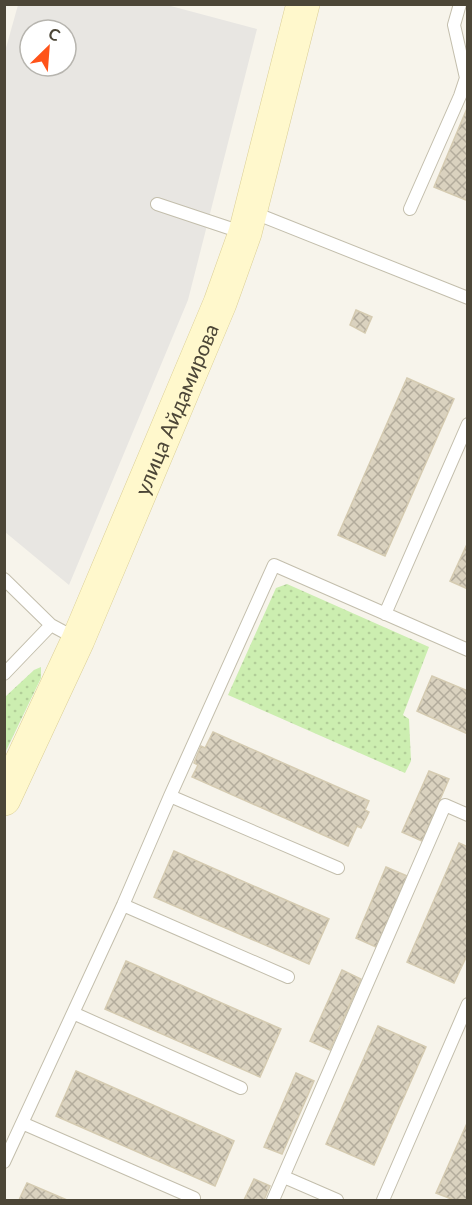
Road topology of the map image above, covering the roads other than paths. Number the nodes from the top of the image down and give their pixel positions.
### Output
1 (303, 4) edge
2 (460, 4) edge
3 (157, 204) dead end
4 (410, 209) dead end
5 (248, 222) junction
6 (468, 298) edge
7 (468, 424) edge
8 (4, 579) edge
9 (385, 614) junction
10 (64, 632) junction
11 (468, 650) edge
12 (4, 674) edge
13 (170, 796) junction
14 (4, 799) edge
15 (468, 815) edge
16 (338, 868) dead end
17 (123, 905) junction
18 (288, 977) dead end
19 (468, 1004) edge
20 (73, 1013) junction
21 (241, 1088) dead end
22 (22, 1123) junction
23 (4, 1162) edge
24 (284, 1177) junction
25 (194, 1198) dead end
26 (273, 1200) edge
27 (336, 1200) edge
28 (383, 1200) edge

1 - 5 main road, улица Айдамирова
2 - 4 lane
3 - 5 lane
5 - 6 lane
5 - 10 main road, улица Айдамирова
7 - 9 lane
8 - 10 lane
9 - 11 lane
9 - 13 lane
10 - 12 lane
10 - 14 main road, улица Айдамирова
13 - 16 lane
13 - 17 lane
15 - 24 lane
17 - 18 lane
17 - 20 lane
19 - 28 lane
20 - 21 lane
20 - 22 lane
22 - 23 lane
22 - 25 lane
24 - 26 lane
24 - 27 lane

